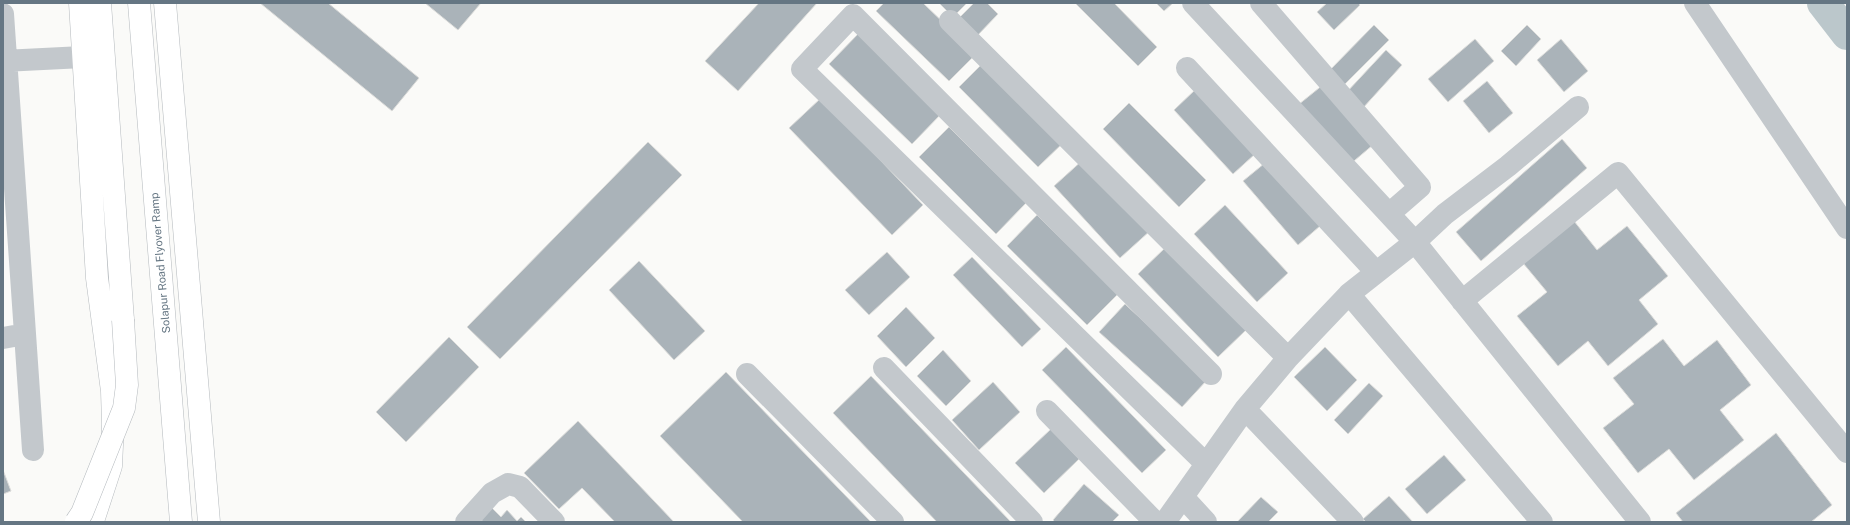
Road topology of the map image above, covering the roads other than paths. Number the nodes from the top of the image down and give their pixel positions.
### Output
1 (80, 3) edge
2 (100, 3) edge
3 (139, 3) edge
4 (165, 3) edge
5 (1193, 3) edge
6 (1261, 3) edge
7 (1695, 3) edge
8 (3, 14) edge
9 (950, 21) dead end
10 (83, 57) junction
11 (5, 61) edge
12 (1187, 68) dead end
13 (1578, 108) dead end
14 (1389, 214) junction
15 (1847, 228) edge
16 (1415, 242) junction
17 (1376, 272) junction
18 (1349, 294) junction
19 (1462, 301) junction
20 (25, 334) junction
21 (3, 338) edge
22 (1288, 358) junction
23 (884, 368) dead end
24 (747, 374) dead end
25 (1211, 374) dead end
26 (1245, 409) junction
27 (1047, 411) dead end
28 (33, 450) dead end
29 (1847, 452) edge
30 (1206, 464) junction
31 (1183, 497) junction
32 (76, 522) edge
33 (90, 522) edge
34 (182, 522) edge
35 (209, 522) edge
36 (466, 522) edge
37 (554, 522) edge
38 (893, 522) edge
39 (1032, 522) edge
40 (1155, 522) edge
41 (1165, 522) edge
42 (1206, 522) edge
43 (1353, 522) edge
44 (1542, 522) edge
45 (1640, 522) edge

1 - 10 highway
2 - 32 highway, bridge
3 - 34 highway, Solapur Road Flyover Ramp
4 - 35 highway
5 - 14 street
6 - 14 street
7 - 15 street
8 - 11 street
9 - 22 street
10 - 11 street
10 - 33 highway
11 - 20 street
12 - 17 street
13 - 16 street
14 - 16 street
16 - 17 street
16 - 19 street
17 - 18 street
18 - 22 street
18 - 44 street
19 - 29 street
19 - 45 street
20 - 21 street
20 - 28 street
22 - 26 street
23 - 39 street
24 - 38 street
25 - 30 street
26 - 30 street
26 - 43 street
27 - 40 street
30 - 31 street
31 - 41 street
31 - 42 street
36 - 37 street

